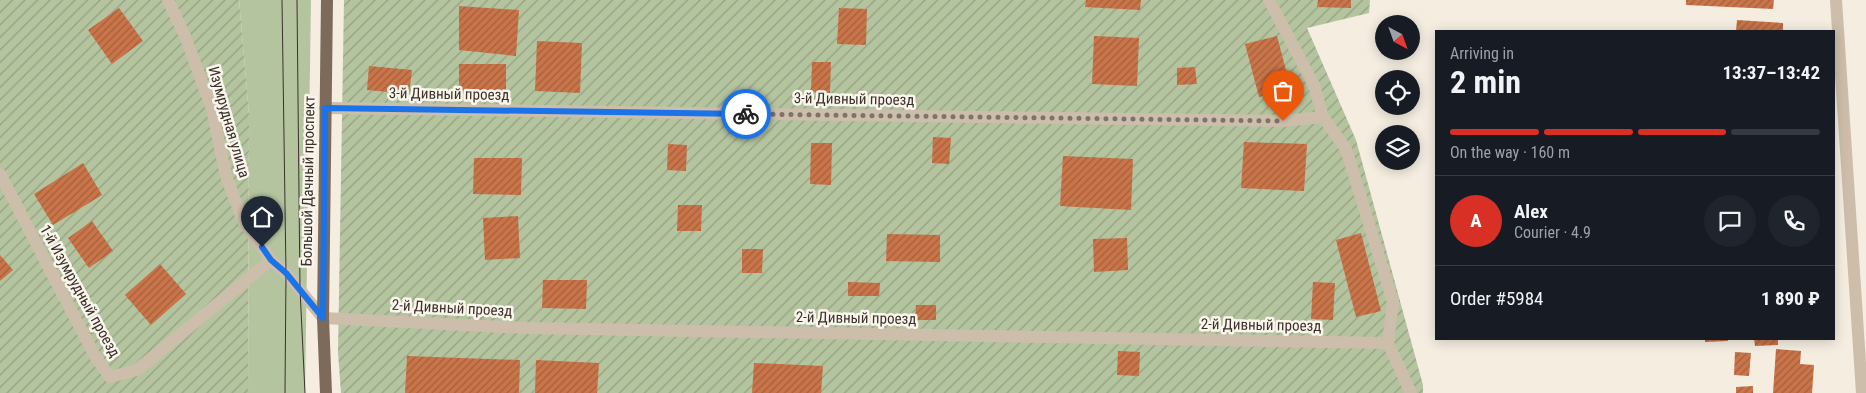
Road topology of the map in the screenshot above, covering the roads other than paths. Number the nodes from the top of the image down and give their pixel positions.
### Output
1 (168, 0) edge
2 (327, 0) edge
3 (1269, 0) edge
4 (1836, 0) edge
5 (325, 108) junction
6 (1323, 117) junction
7 (0, 174) edge
8 (271, 260) junction
9 (323, 318) junction
10 (1388, 343) junction
11 (326, 393) edge
12 (1411, 393) edge
13 (1862, 393) edge

1 - 8 street, Изумрудная улица
2 - 5 main road, Большой Дачный проспект
3 - 6 street
4 - 13 street
5 - 6 street, 3-й Дивный проезд
5 - 9 main road, Большой Дачный проспект
6 - 10 street
7 - 8 street, 1-й Изумрудный проезд
8 - 9 street, Изумрудная улица
9 - 10 street, 2-й Дивный проезд
9 - 11 main road, Большой Дачный проспект
10 - 12 street

